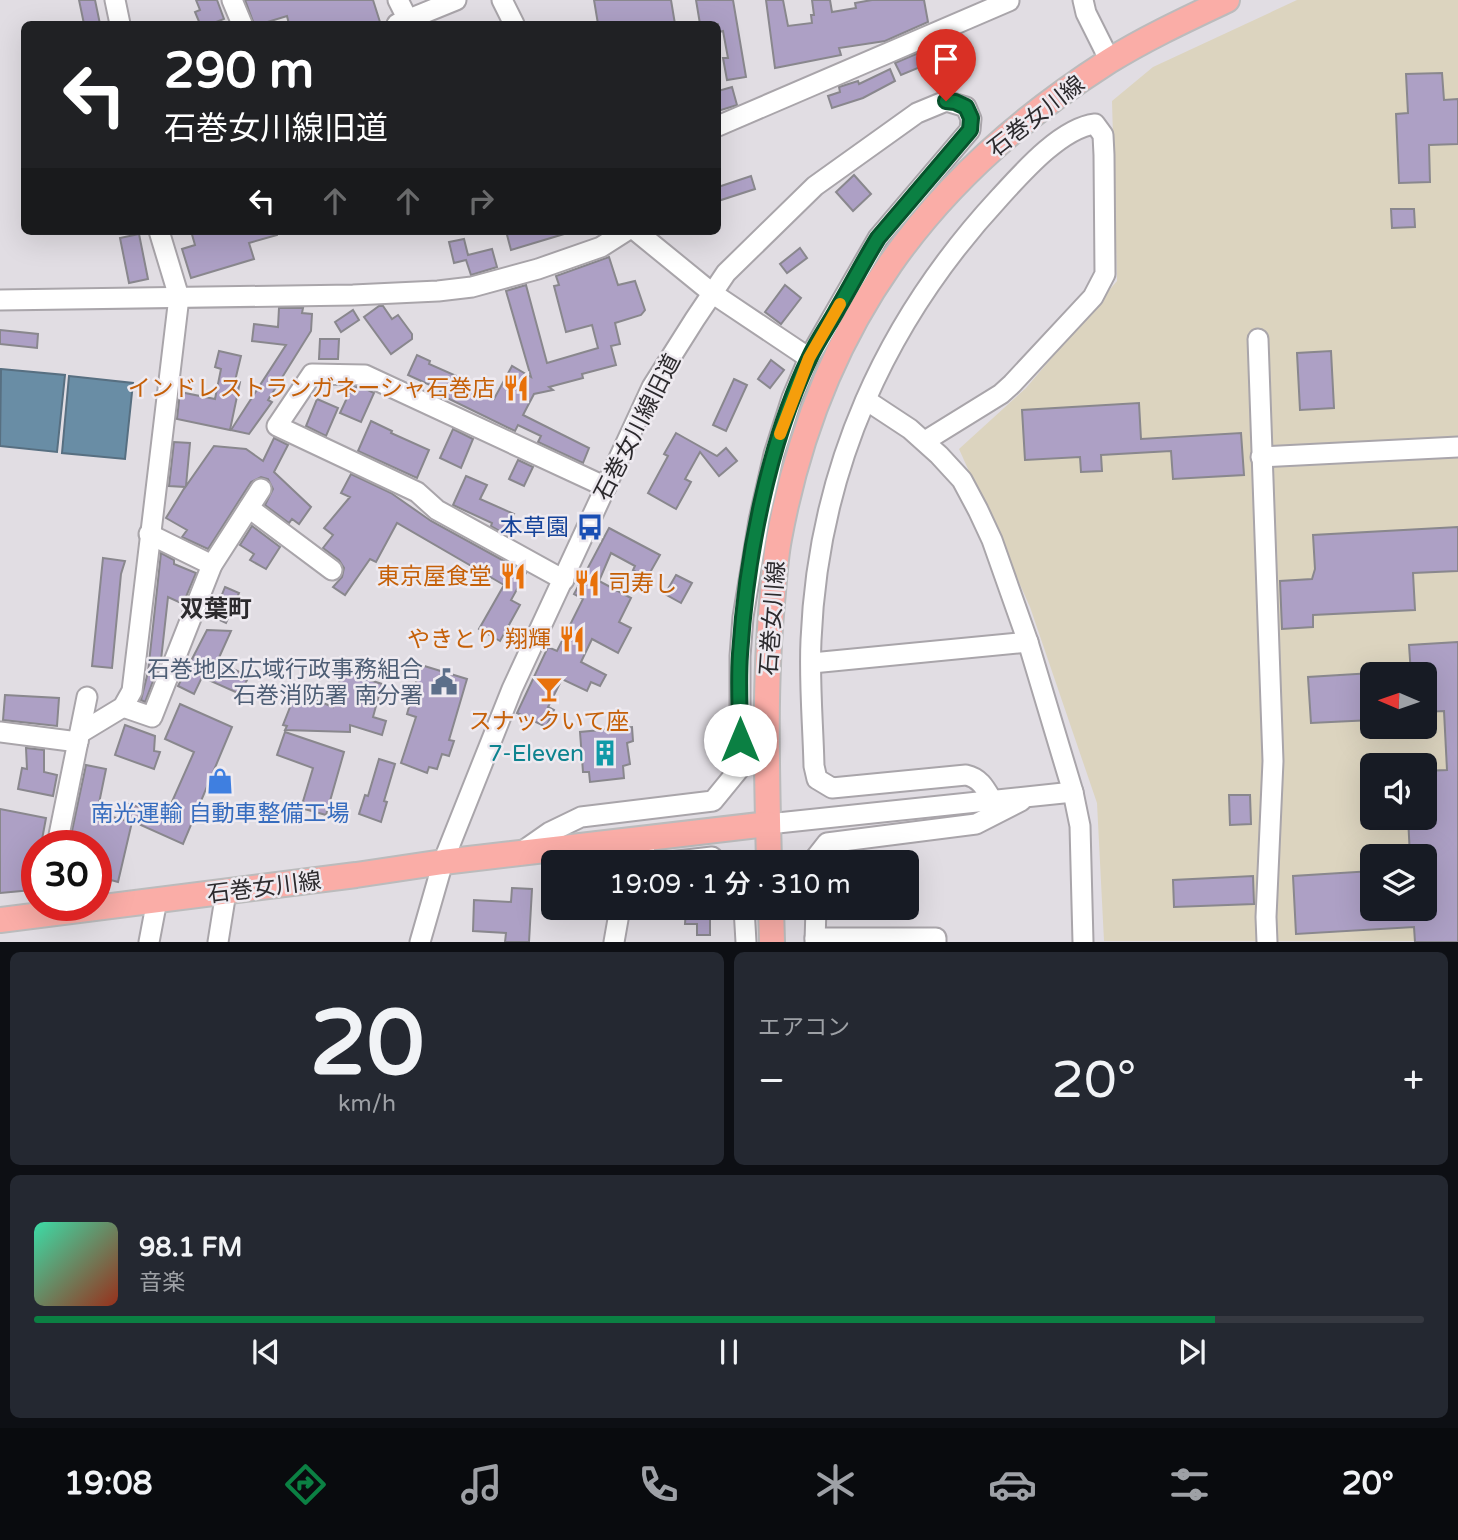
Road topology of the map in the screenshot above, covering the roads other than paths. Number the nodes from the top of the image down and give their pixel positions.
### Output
1 (115, 0) edge
2 (232, 0) edge
3 (398, 0) edge
4 (456, 0) edge
5 (502, 0) edge
6 (1083, 0) edge
7 (1227, 0) edge
8 (1009, 1) edge
9 (119, 21) edge
10 (241, 21) edge
11 (404, 21) edge
12 (409, 21) edge
13 (512, 21) edge
14 (1110, 61) junction
15 (721, 125) edge
16 (160, 235) edge
17 (620, 235) edge
18 (641, 235) edge
19 (712, 293) junction
20 (179, 297) junction
21 (0, 300) edge
22 (1258, 339) dead end
23 (809, 358) junction
24 (866, 400) junction
25 (925, 442) junction
26 (1458, 447) edge
27 (1261, 457) junction
28 (606, 487) junction
29 (261, 489) dead end
30 (249, 508) junction
31 (149, 534) junction
32 (212, 565) junction
33 (332, 570) dead end
34 (564, 580) junction
35 (1028, 642) junction
36 (812, 663) junction
37 (87, 697) dead end
38 (123, 707) junction
39 (0, 732) edge
40 (79, 738) junction
41 (1073, 792) junction
42 (1031, 796) junction
43 (992, 800) junction
44 (768, 824) junction
45 (60, 830) edge
46 (644, 850) edge
47 (769, 850) edge
48 (822, 850) edge
49 (520, 853) junction
50 (541, 854) edge
51 (443, 862) junction
52 (226, 892) junction
53 (157, 901) junction
54 (112, 904) edge
55 (21, 915) edge
56 (0, 920) edge
57 (618, 920) edge
58 (745, 920) edge
59 (771, 920) edge
60 (816, 920) edge
61 (815, 940) edge
62 (149, 942) edge
63 (218, 942) edge
64 (420, 942) edge
65 (614, 942) edge
66 (746, 942) edge
67 (772, 942) edge
68 (936, 942) edge
69 (1083, 942) edge
70 (1267, 942) edge

1 - 9 street
2 - 10 street
3 - 11 street
4 - 12 street
5 - 13 street
6 - 14 street
7 - 14 main road, 石巻女川線
8 - 15 street
14 - 44 main road, 石巻女川線
16 - 20 street
17 - 20 street
18 - 19 street
19 - 23 street
19 - 23 street, 石巻女川線旧道
19 - 28 street, 石巻女川線旧道
20 - 21 street
20 - 31 street
22 - 27 street
23 - 49 street
24 - 25 street
24 - 25 street
24 - 36 street
25 - 35 street
26 - 27 street
27 - 70 street
28 - 34 street, 石巻女川線旧道
28 - 34 street
29 - 30 street
30 - 32 street
30 - 33 street
31 - 32 street
31 - 38 street
32 - 38 street
34 - 51 street, 石巻女川線旧道
35 - 36 street
35 - 41 street
36 - 43 street
37 - 40 street
38 - 40 street
39 - 40 street
40 - 45 street
41 - 42 street
41 - 69 street
42 - 43 street
42 - 48 street
43 - 44 street
44 - 46 main road, 石巻女川線
44 - 47 main road
49 - 50 main road, 石巻女川線
49 - 51 main road, 石巻女川線
51 - 52 main road, 石巻女川線
51 - 64 street, 石巻女川線旧道
52 - 53 main road, 石巻女川線
52 - 63 street
53 - 54 main road, 石巻女川線
53 - 62 street
55 - 56 main road, 石巻女川線
57 - 65 street
58 - 66 street
59 - 67 main road
60 - 61 street
61 - 68 street

